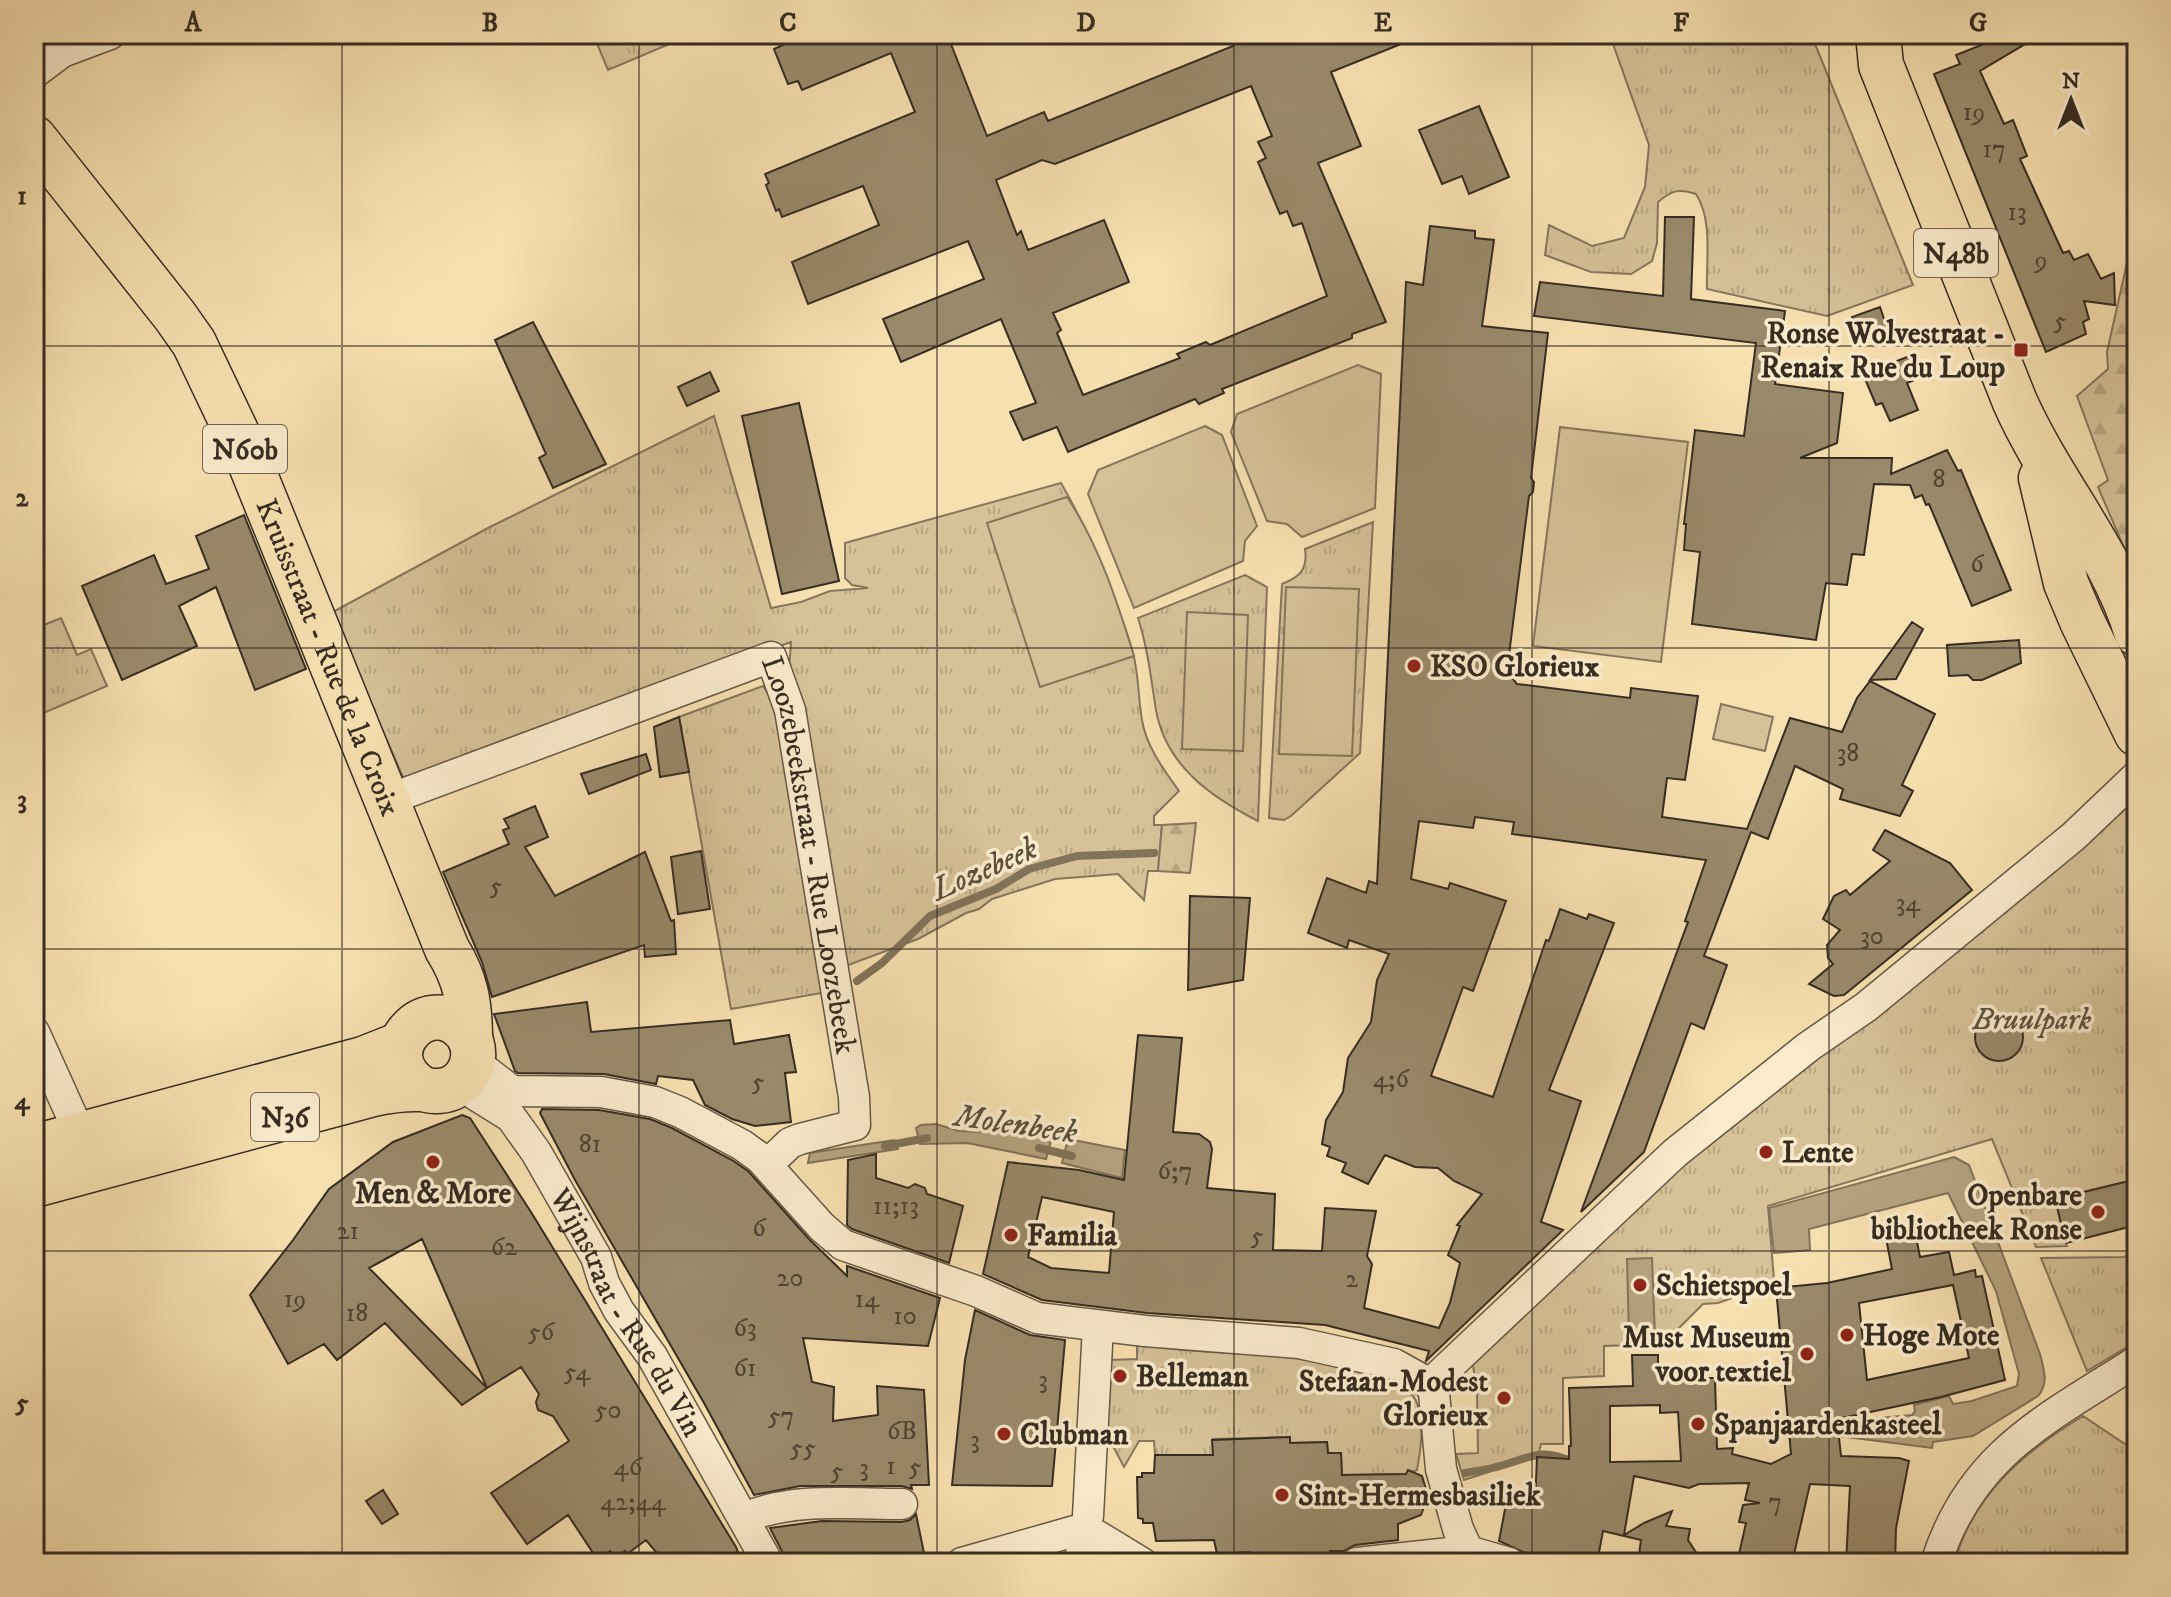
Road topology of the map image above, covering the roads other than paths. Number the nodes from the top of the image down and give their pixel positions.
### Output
1 (110, 34) edge
2 (1871, 44) edge
3 (34, 73) edge
4 (34, 138) edge
5 (2032, 441) junction
6 (2137, 634) edge
7 (2137, 734) edge
8 (2137, 776) edge
9 (387, 800) junction
10 (447, 949) junction
11 (34, 1032) edge
12 (412, 1032) junction
13 (456, 1068) junction
14 (34, 1147) edge
15 (89, 1151) junction
16 (767, 1165) junction
17 (34, 1185) edge
18 (1098, 1326) junction
19 (2137, 1361) edge
20 (1430, 1384) junction
21 (902, 1504) dead end
22 (744, 1518) junction
23 (1085, 1529) edge
24 (1468, 1551) junction
25 (977, 1561) edge
26 (768, 1563) edge
27 (1142, 1563) edge
28 (1357, 1563) edge
29 (1509, 1563) edge
30 (1936, 1563) edge

1 - 3 street
2 - 5 main road, N48b
4 - 9 main road, Kruisstraat - Rue de la Croix / N60b
5 - 6 main road, N48b
5 - 7 main road, N48b
8 - 20 street
9 - 10 main road, Kruisstraat - Rue de la Croix / N60b
9 - 16 street, Loozebeekstraat - Rue Loozebeek
10 - 12 main road
10 - 13 main road, Kruisstraat - Rue de la Croix / N60b
11 - 15 street
12 - 13 main road
12 - 13 main road
12 - 15 main road, N36
13 - 15 main road, N36
13 - 16 street
13 - 22 street, Wijnstraat - Rue du Vin
14 - 15 main road, N36
15 - 17 main road, N36
16 - 18 street
18 - 20 street
18 - 23 street
19 - 30 street
20 - 24 street
21 - 22 street
22 - 26 street, Wijnstraat - Rue du Vin
23 - 25 street
23 - 27 street
24 - 28 street
24 - 29 street

